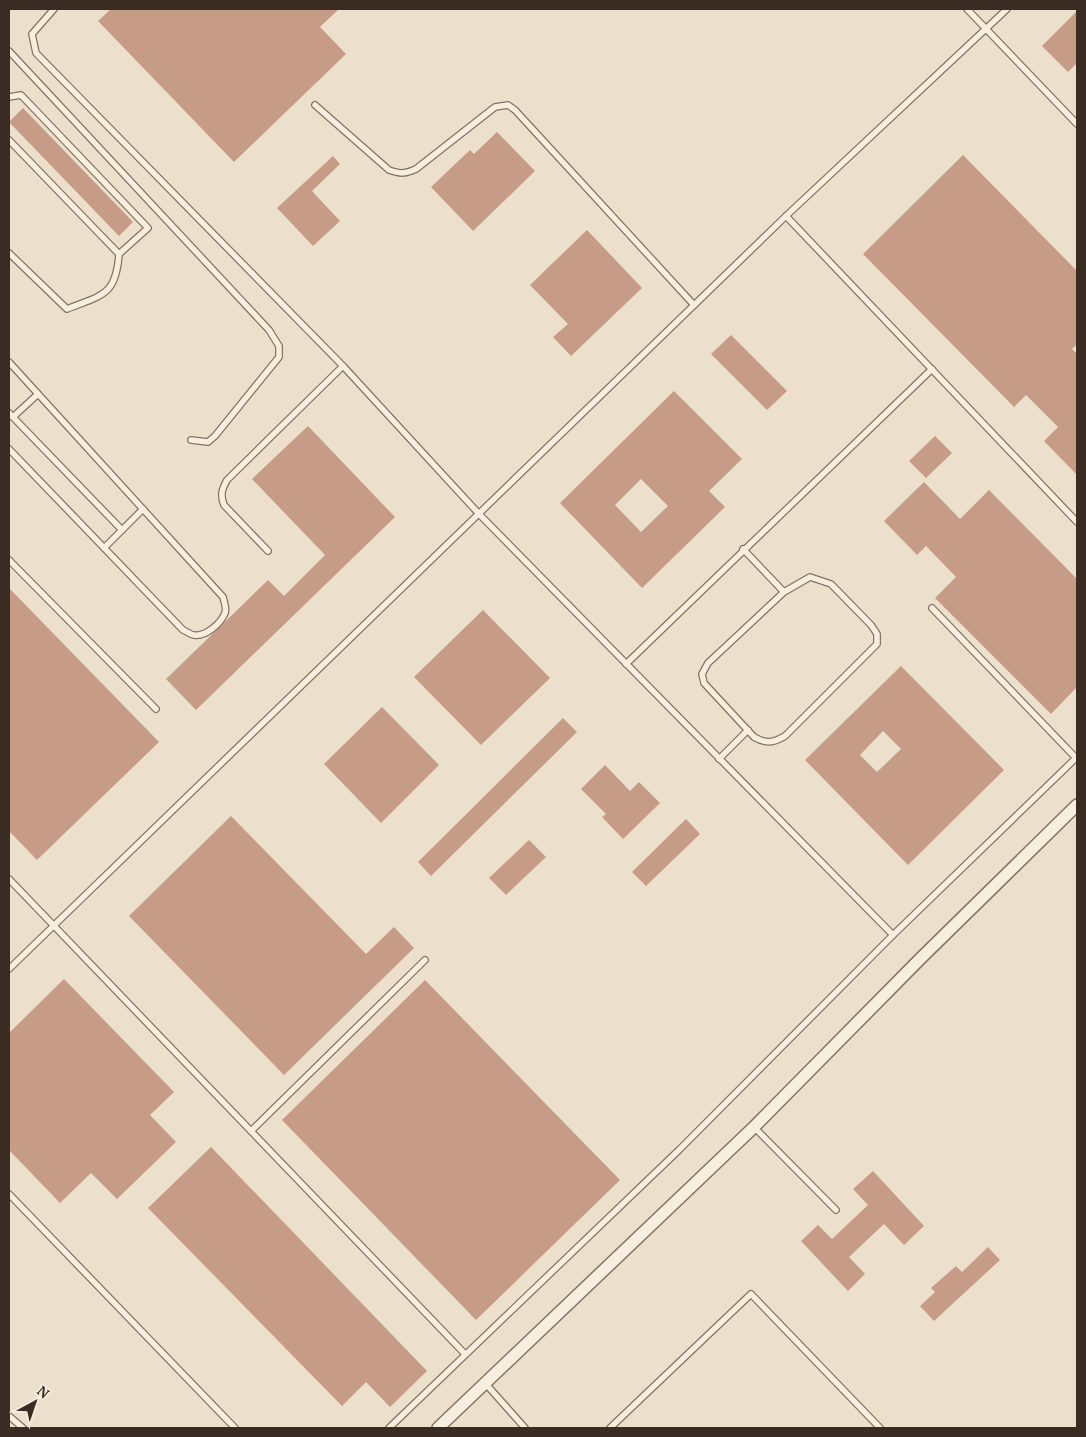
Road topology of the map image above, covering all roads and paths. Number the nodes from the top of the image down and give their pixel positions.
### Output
1 (54, 9) edge
2 (967, 9) edge
3 (1007, 9) edge
4 (985, 29) junction
5 (9, 51) edge
6 (9, 97) edge
7 (315, 105) dead end
8 (1077, 124) edge
9 (9, 140) edge
10 (786, 216) junction
11 (9, 253) edge
12 (119, 254) junction
13 (694, 305) junction
14 (9, 362) edge
15 (343, 366) junction
16 (932, 369) junction
17 (38, 394) junction
18 (11, 415) edge
19 (191, 440) dead end
20 (9, 449) edge
21 (142, 509) junction
22 (480, 515) junction
23 (1077, 522) edge
24 (122, 530) junction
25 (104, 548) junction
26 (743, 550) junction
27 (268, 551) dead end
28 (9, 560) edge
29 (784, 592) junction
30 (932, 608) dead end
31 (626, 664) junction
32 (156, 709) dead end
33 (748, 730) junction
34 (1077, 758) edge
35 (719, 759) junction
36 (1077, 805) edge
37 (9, 879) edge
38 (54, 926) junction
39 (893, 935) junction
40 (425, 960) dead end
41 (9, 969) edge
42 (754, 1127) junction
43 (251, 1131) junction
44 (9, 1194) edge
45 (836, 1210) dead end
46 (465, 1354) junction
47 (485, 1383) junction
48 (9, 1416) edge
49 (23, 1428) edge
50 (235, 1428) edge
51 (389, 1428) edge
52 (438, 1428) edge
53 (526, 1428) edge
54 (610, 1428) edge
55 (880, 1428) edge

1 - 15 lane
2 - 4 lane
3 - 4 lane
4 - 8 lane
4 - 10 lane
5 - 19 lane
6 - 12 lane
7 - 13 lane
9 - 12 lane
10 - 13 lane
10 - 16 lane
11 - 12 lane
13 - 22 lane
14 - 17 lane
15 - 22 lane
15 - 27 lane
16 - 23 lane
16 - 26 lane
17 - 18 lane
17 - 21 lane
18 - 24 lane
20 - 25 lane
21 - 24 lane
21 - 25 lane
22 - 31 lane
22 - 38 lane
24 - 25 lane
26 - 29 lane
26 - 31 lane
28 - 32 lane
29 - 33 lane
29 - 33 lane
30 - 34 lane
31 - 35 lane
33 - 35 lane
34 - 39 lane
35 - 39 lane
36 - 42 street
37 - 38 lane
38 - 41 lane
38 - 43 lane
39 - 46 lane
40 - 43 lane
42 - 45 lane
42 - 47 street
43 - 46 lane
44 - 50 lane
46 - 51 lane
47 - 52 street
47 - 53 lane
48 - 49 lane
54 - 55 lane

